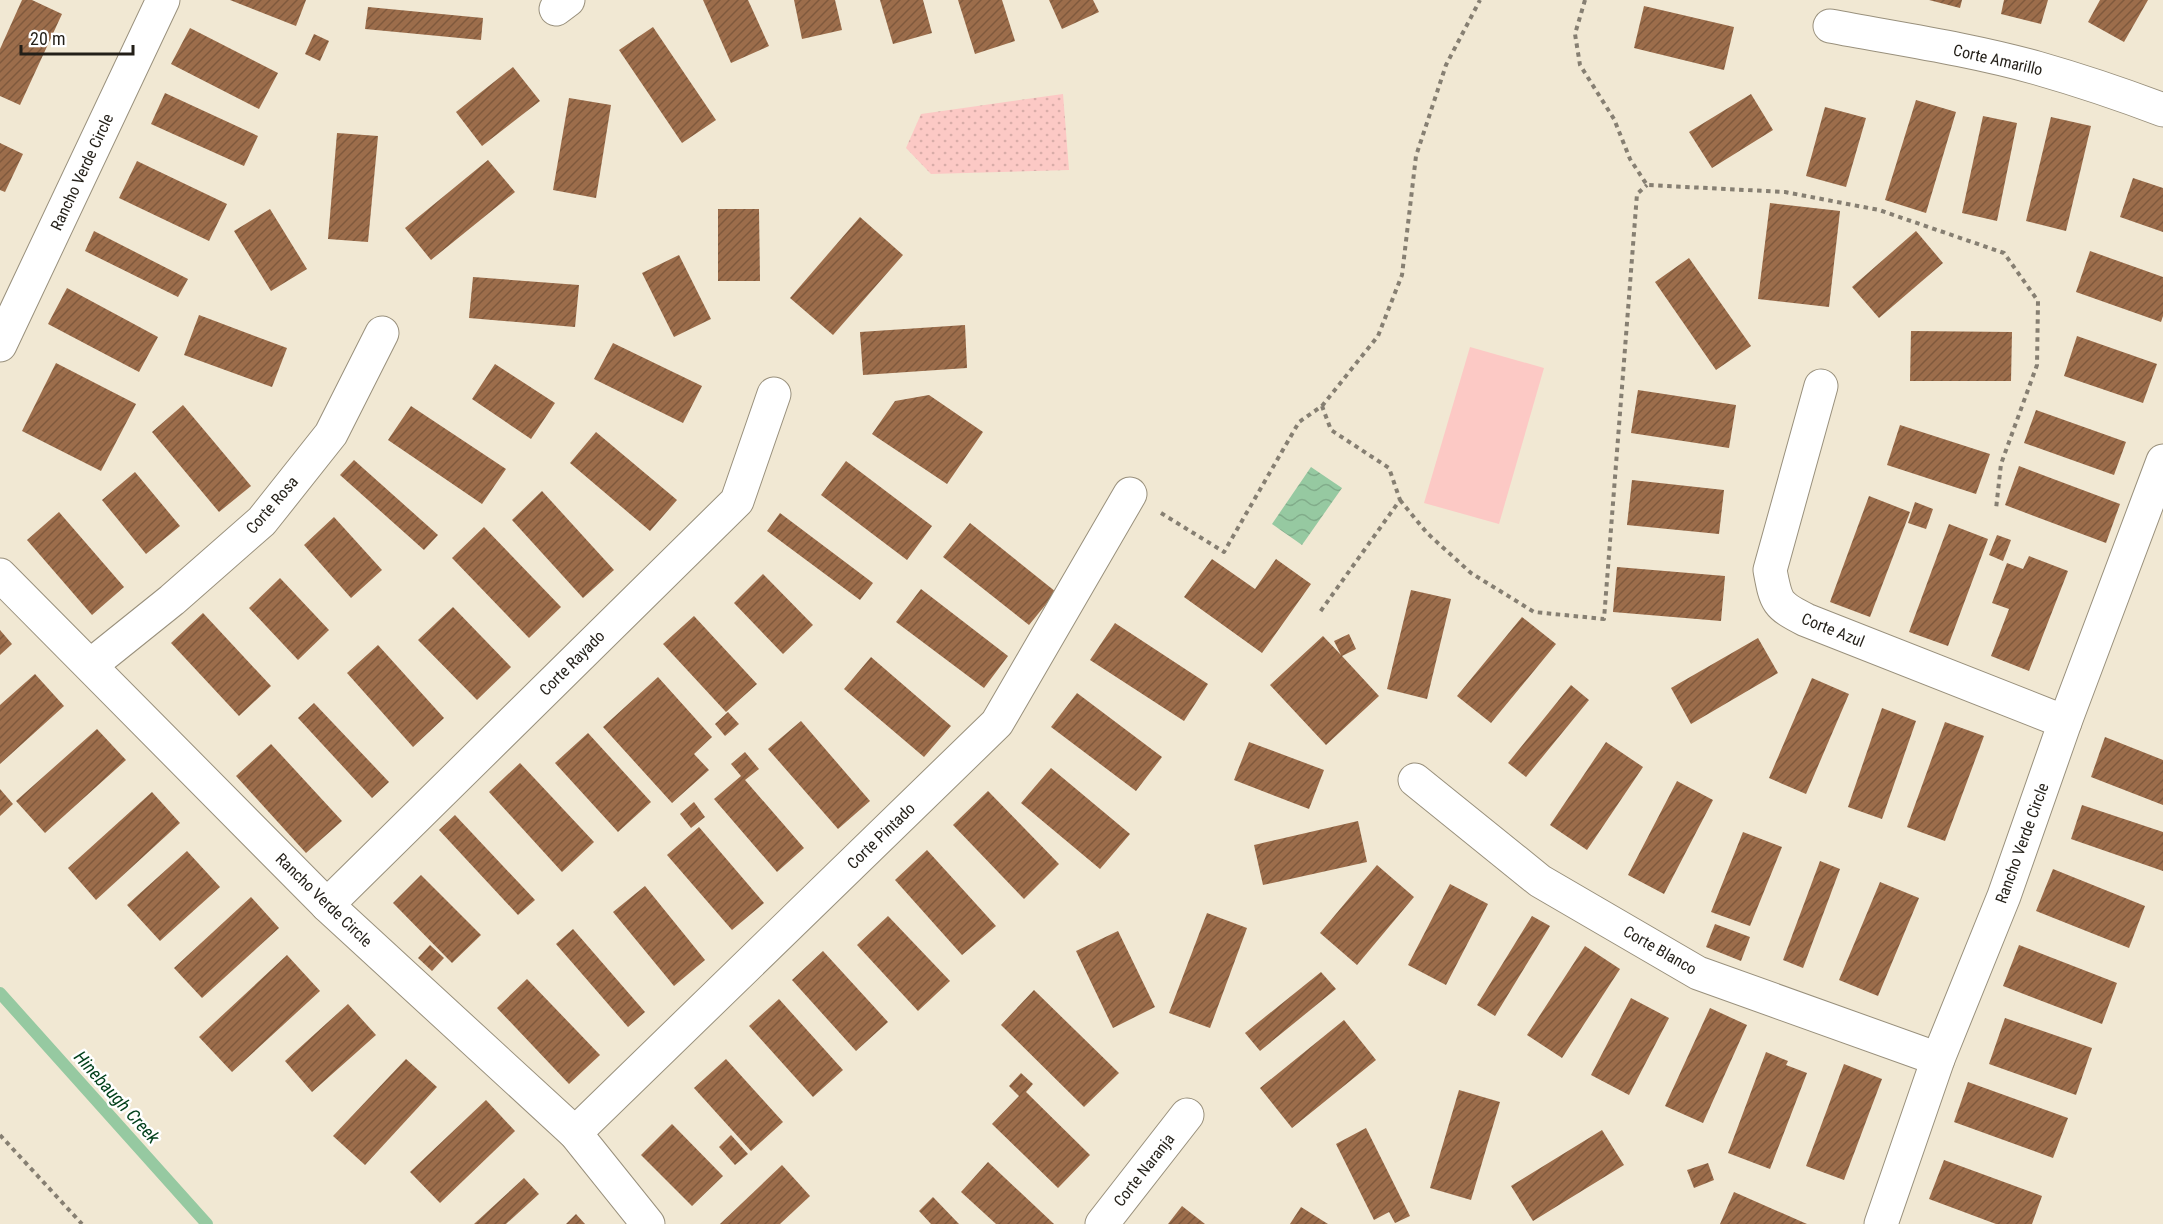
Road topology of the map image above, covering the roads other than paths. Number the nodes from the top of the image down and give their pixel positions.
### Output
1 (163, 0) edge
2 (1830, 26) dead end
3 (2163, 110) edge
4 (382, 333) dead end
5 (0, 345) edge
6 (1821, 386) dead end
7 (774, 394) dead end
8 (2163, 461) edge
9 (1130, 494) road end
10 (0, 575) edge
11 (91, 665) junction
12 (2066, 722) junction
13 (1415, 780) dead end
14 (327, 905) junction
15 (1938, 1059) junction
16 (1187, 1115) dead end
17 (575, 1133) junction
18 (648, 1224) edge
19 (1102, 1224) edge
20 (1881, 1224) edge

1 - 5 street, Rancho Verde Circle
2 - 3 street, Corte Amarillo
4 - 11 street, Corte Rosa
6 - 12 street, Corte Azul
7 - 14 street, Corte Rayado
8 - 12 street, Rancho Verde Circle
9 - 17 street, Corte Pintado
10 - 11 street, Rancho Verde Circle
11 - 14 street, Rancho Verde Circle
12 - 15 street, Rancho Verde Circle
13 - 15 street, Corte Blanco
14 - 17 street, Rancho Verde Circle
15 - 20 street, Rancho Verde Circle
16 - 19 street, Corte Naranja
17 - 18 street, Rancho Verde Circle

